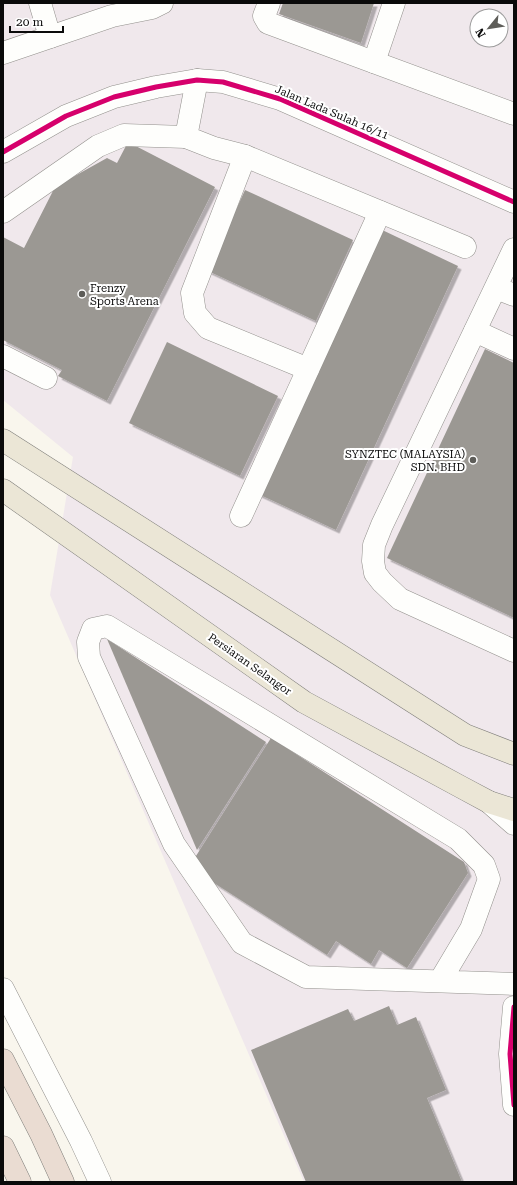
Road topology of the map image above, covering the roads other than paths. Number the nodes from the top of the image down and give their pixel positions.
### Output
1 (40, 3) edge
2 (162, 3) edge
3 (269, 3) edge
4 (394, 3) edge
5 (111, 10) edge
6 (50, 37) junction
7 (3, 53) edge
8 (374, 62) junction
9 (197, 80) junction
10 (514, 114) edge
11 (186, 137) junction
12 (3, 152) edge
13 (245, 156) junction
14 (514, 202) edge
15 (3, 212) edge
16 (380, 212) junction
17 (465, 247) dead end
18 (514, 248) edge
19 (505, 291) edge
20 (475, 331) junction
21 (514, 349) edge
22 (3, 356) edge
23 (308, 369) junction
24 (46, 378) dead end
25 (3, 440) edge
26 (3, 490) edge
27 (241, 516) dead end
28 (514, 651) edge
29 (514, 754) edge
30 (489, 802) junction
31 (514, 810) edge
32 (514, 824) edge
33 (440, 981) junction
34 (514, 984) edge
35 (3, 989) edge
36 (514, 1007) edge
37 (3, 1060) edge
38 (514, 1103) edge
39 (3, 1147) edge
40 (20, 1182) edge
41 (63, 1182) edge
42 (100, 1182) edge

1 - 6 street
2 - 5 street
3 - 8 street
4 - 8 street
5 - 6 street
6 - 7 street
8 - 10 street
9 - 11 street
9 - 12 street, Jalan Lada Sulah 16/11
9 - 14 street, Jalan Lada Sulah 16/11
11 - 13 street
11 - 15 street
13 - 16 street
13 - 23 street
16 - 17 street
16 - 23 street
18 - 19 street
19 - 20 street
20 - 21 street
20 - 28 street
22 - 24 street
23 - 27 street
25 - 29 main road
26 - 30 main road, Persiaran Selangor
30 - 31 main road, Persiaran Selangor
30 - 32 street
33 - 33 street
33 - 34 street
35 - 42 street
36 - 38 street
37 - 41 highway
39 - 40 highway

